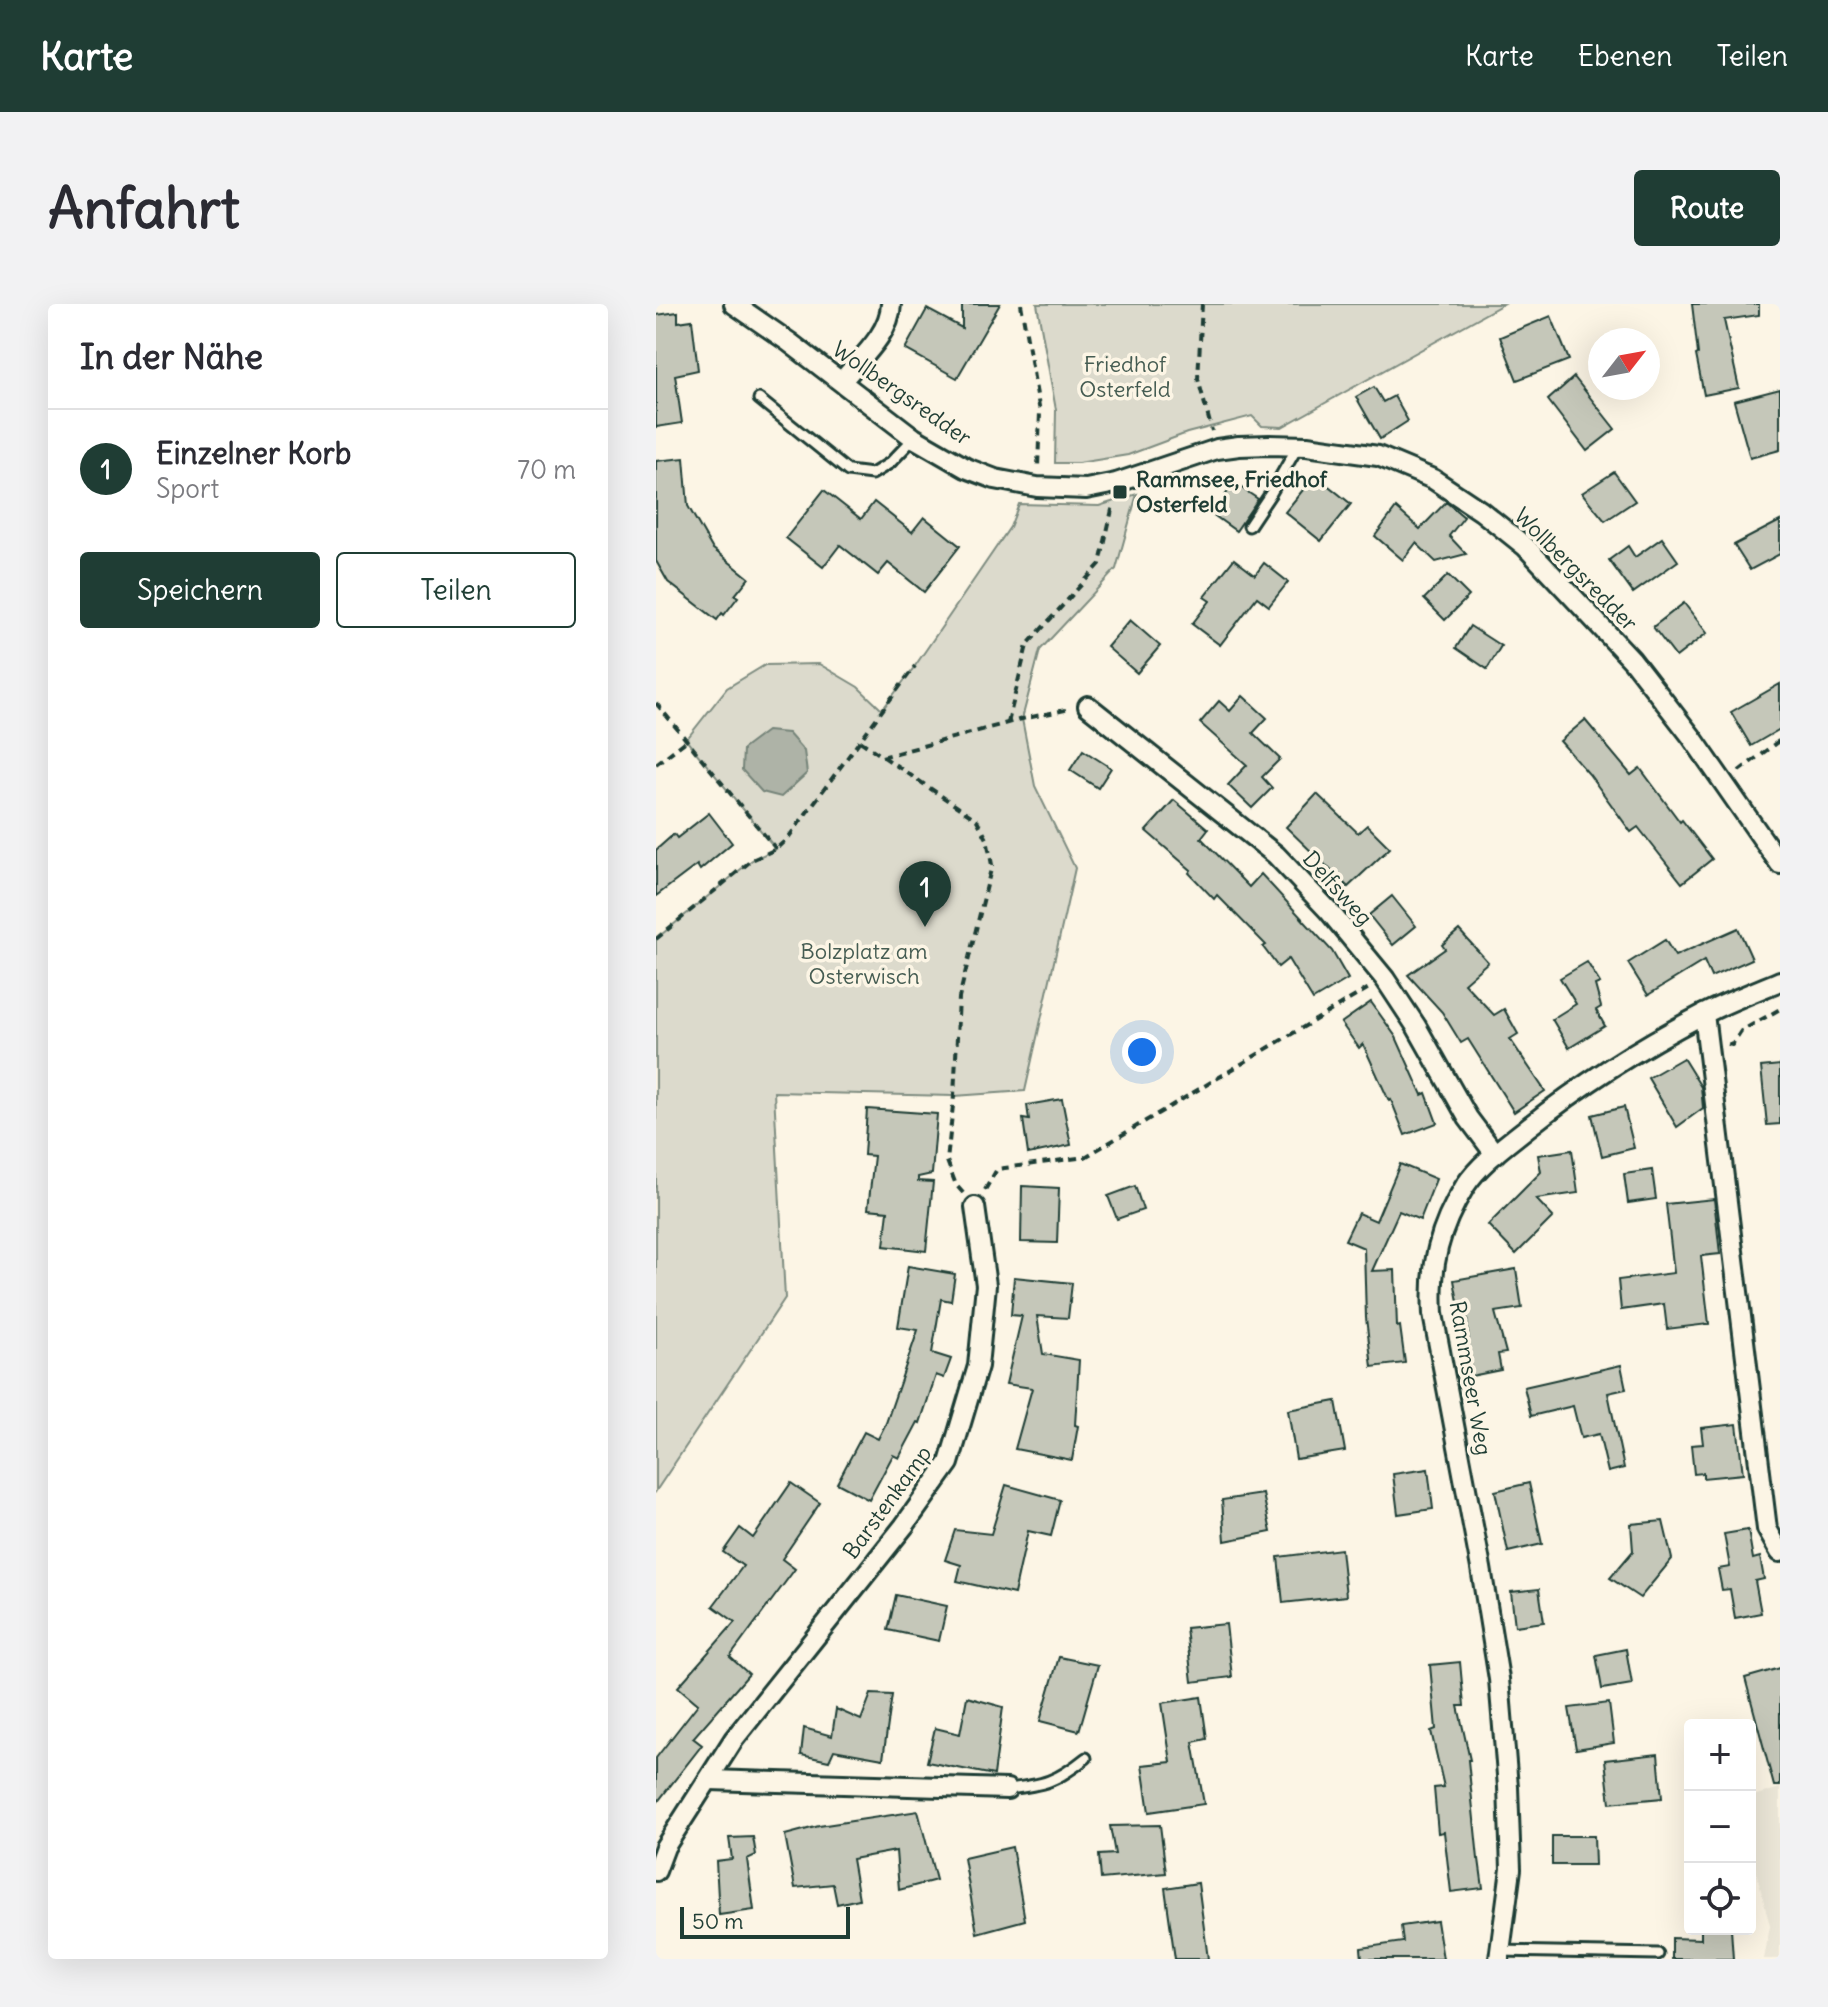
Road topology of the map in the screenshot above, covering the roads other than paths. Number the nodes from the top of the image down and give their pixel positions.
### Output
1 (734, 304) edge
2 (891, 304) edge
3 (842, 381) junction
4 (759, 399) dead end
5 (914, 438) junction
6 (1298, 446) junction
7 (1249, 526) dead end
8 (1088, 706) road end
9 (1780, 864) edge
10 (1780, 981) edge
11 (1704, 1014) junction
12 (1495, 1154) junction
13 (975, 1207) road end
14 (1780, 1552) edge
15 (1086, 1758) dead end
16 (710, 1780) junction
17 (1007, 1789) joint
18 (661, 1843) edge
19 (656, 1871) edge
20 (1658, 1954) dead end
21 (1500, 1955) edge

1 - 3 street, Wollbergsredder
2 - 3 street
3 - 5 street, Wollbergsredder
4 - 5 lane
5 - 6 street, Wollbergsredder
6 - 7 lane
6 - 9 street, Wollbergsredder
8 - 12 street, Delfsweg
10 - 11 street, Rammseer Weg
11 - 12 street, Rammseer Weg
11 - 14 street
12 - 21 street, Rammseer Weg
13 - 16 street, Barstenkamp
15 - 17 lane
16 - 17 street
16 - 18 street, Barstenkamp
18 - 19 street, Barstenkamp
20 - 21 lane

